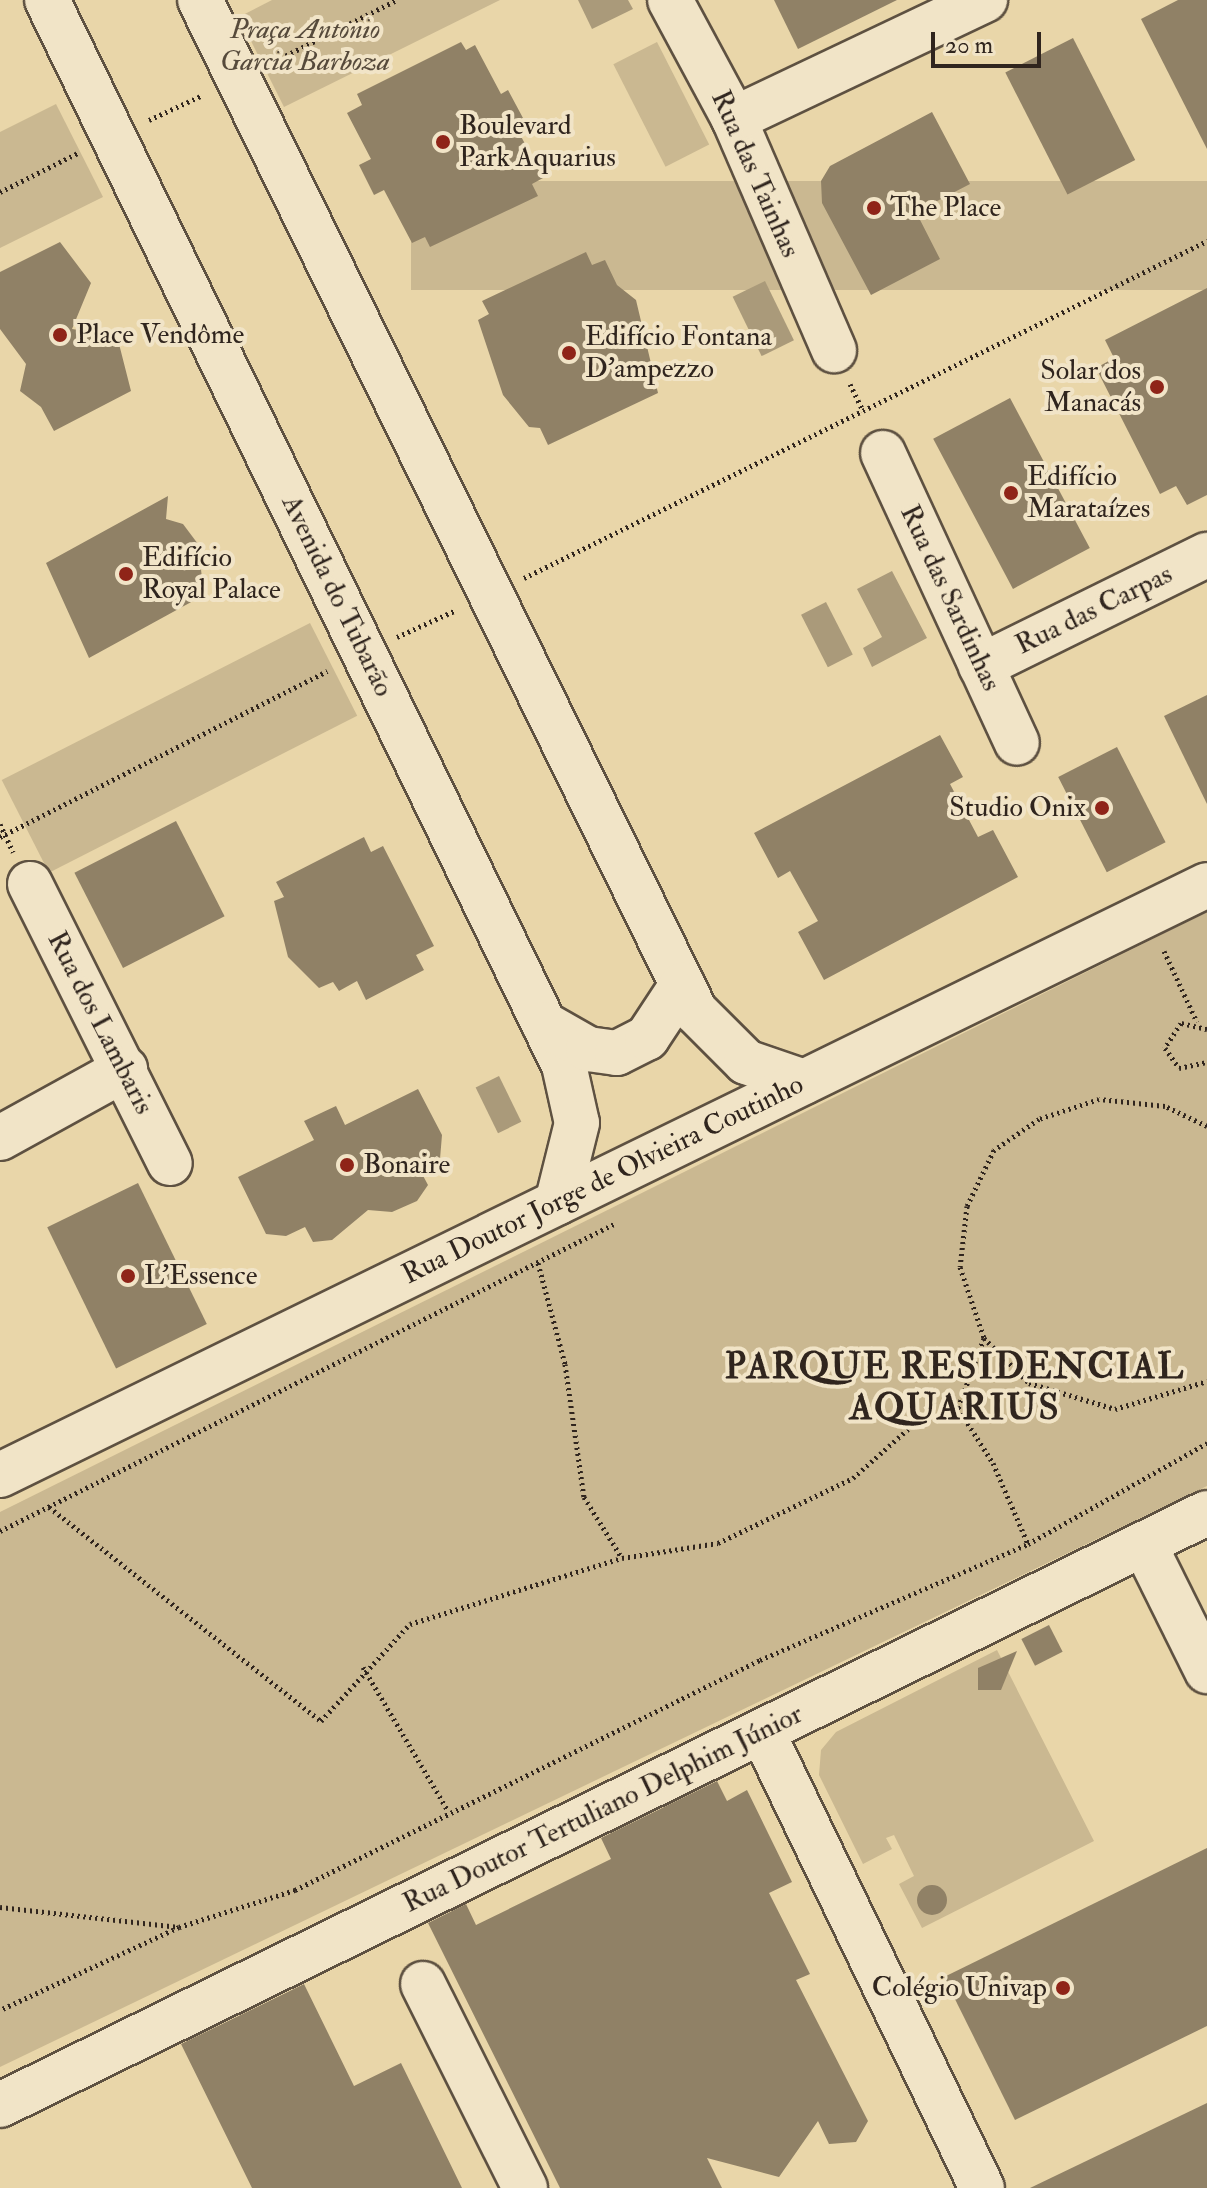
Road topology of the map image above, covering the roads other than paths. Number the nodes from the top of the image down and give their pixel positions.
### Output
1 (47, 0) edge
2 (200, 0) edge
3 (670, 0) edge
4 (985, 0) edge
5 (734, 119) junction
6 (834, 350) road end
7 (883, 453) road end
8 (1207, 555) edge
9 (981, 666) junction
10 (1017, 743) dead end
11 (30, 884) dead end
12 (1207, 885) edge
13 (682, 985) junction
14 (544, 1024) junction
15 (125, 1069) junction
16 (804, 1082) junction
17 (0, 1138) edge
18 (170, 1163) dead end
19 (557, 1203) junction
20 (0, 1475) edge
21 (1207, 1513) edge
22 (1144, 1544) junction
23 (1207, 1671) edge
24 (762, 1731) junction
25 (423, 1984) dead end
26 (0, 2105) edge
27 (525, 2188) edge
28 (982, 2188) edge

1 - 14 street, Avenida do Tubarão
2 - 13 street
3 - 5 street, Rua das Tainhas
4 - 5 street
5 - 6 street, Rua das Tainhas
7 - 9 street, Rua das Sardinhas
8 - 9 street, Rua das Carpas
9 - 10 street, Rua das Sardinhas
11 - 15 street, Rua dos Lambaris
12 - 16 street, Rua Doutor Jorge de Olvieira Coutinho
13 - 14 street
13 - 16 street
14 - 19 street, Avenida do Tubarão
15 - 17 street
15 - 18 street, Rua dos Lambaris
16 - 19 street, Rua Doutor Jorge de Olvieira Coutinho
19 - 20 street, Rua Doutor Jorge de Olvieira Coutinho
21 - 22 street, Rua Doutor Tertuliano Delphim Júnior
22 - 23 street
22 - 24 street, Rua Doutor Tertuliano Delphim Júnior
24 - 26 street, Rua Doutor Tertuliano Delphim Júnior
24 - 28 street
25 - 27 street

